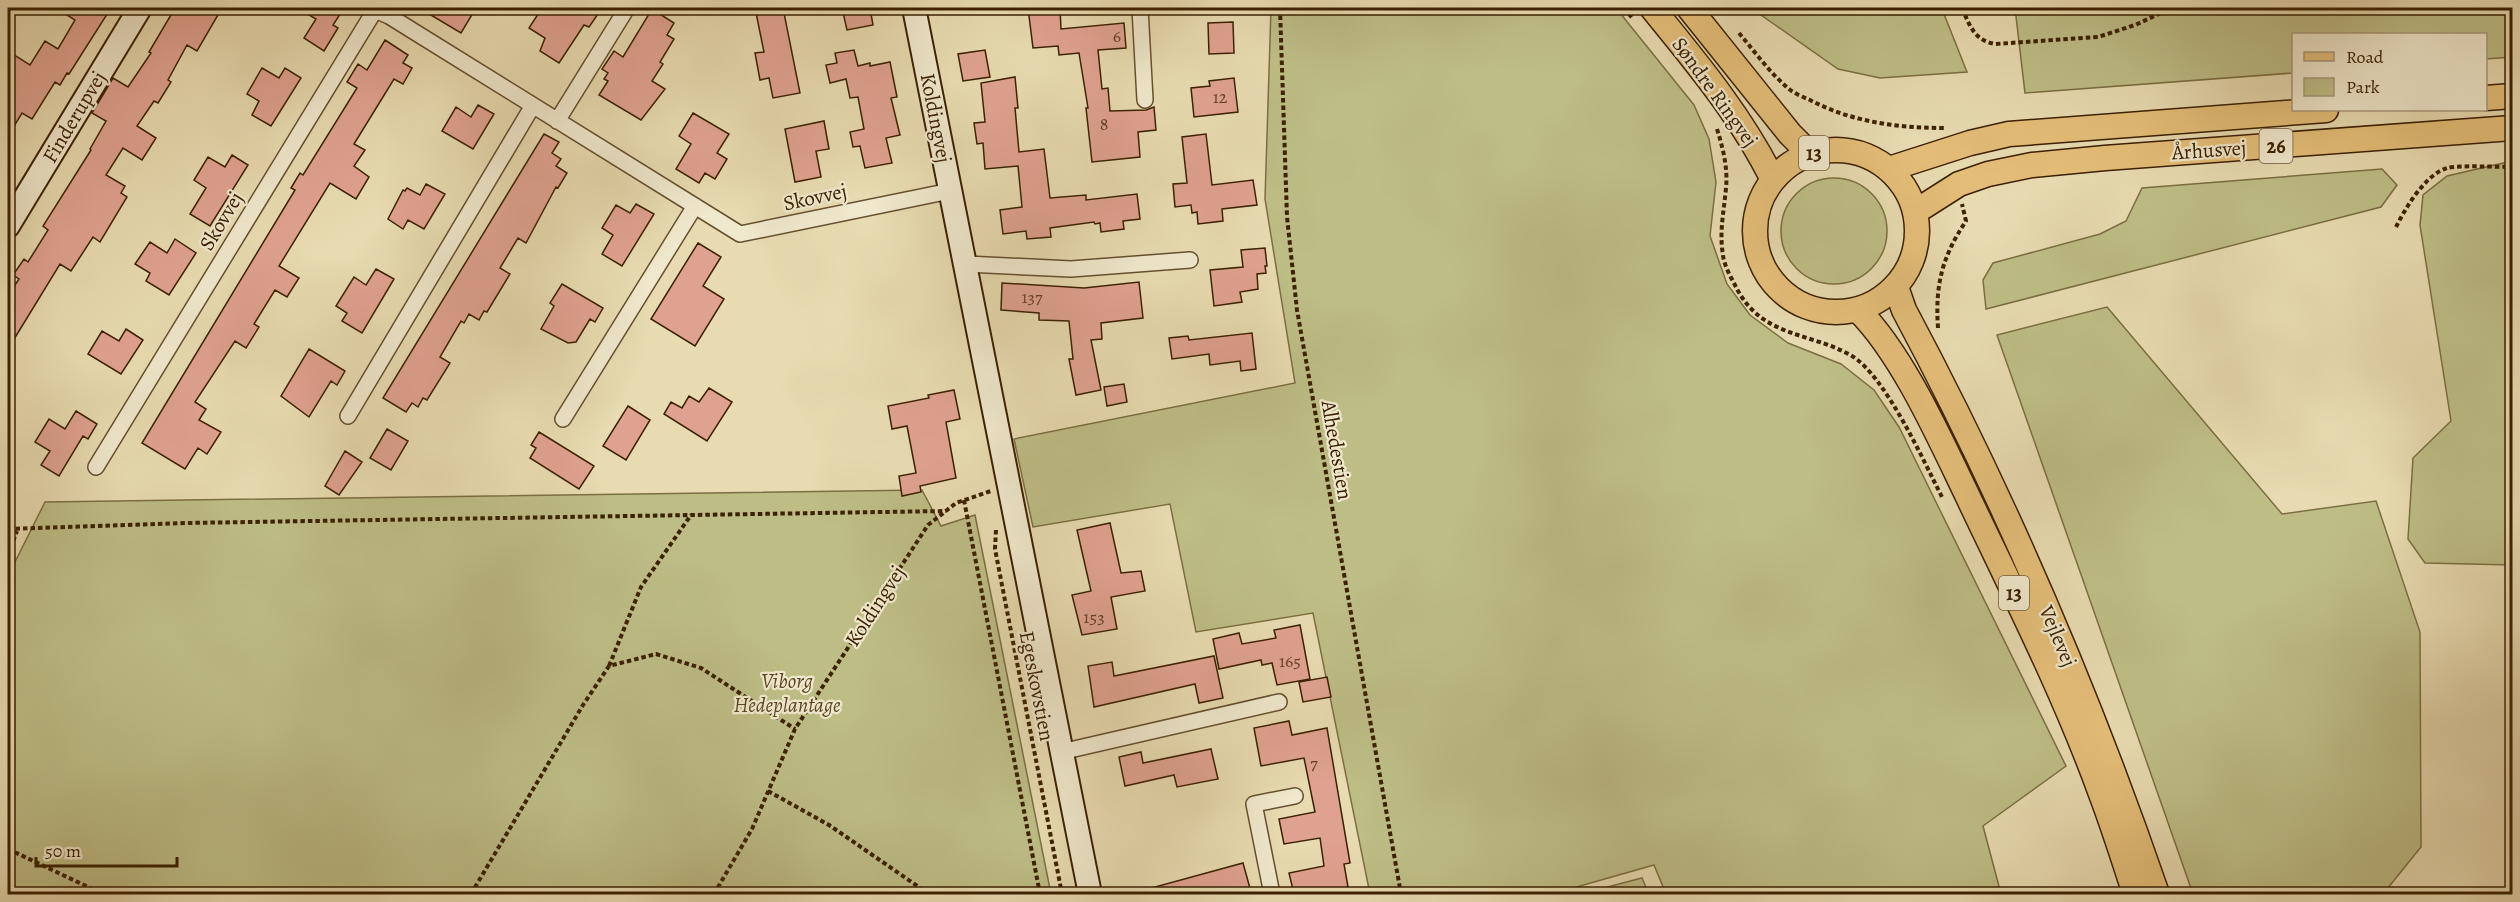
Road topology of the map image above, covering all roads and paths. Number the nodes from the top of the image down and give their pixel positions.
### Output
1 (140, 8) edge
2 (627, 8) edge
3 (914, 8) edge
4 (1140, 8) edge
5 (1280, 8) edge
6 (1624, 8) edge
7 (1689, 8) edge
8 (1962, 8) edge
9 (2172, 8) edge
10 (392, 12) edge
11 (1645, 16) edge
12 (1733, 26) dead end
13 (2512, 96) edge
14 (2487, 98) edge
15 (1145, 100) dead end
16 (532, 106) junction
17 (2313, 111) edge
18 (1712, 120) dead end
19 (557, 121) junction
20 (2512, 128) edge
21 (1953, 149) junction
22 (1810, 154) junction
23 (2512, 167) edge
24 (1889, 170) junction
25 (1773, 180) junction
26 (1959, 184) junction
27 (950, 191) junction
28 (695, 206) junction
29 (1915, 212) junction
30 (8, 226) edge
31 (2396, 227) dead end
32 (1190, 260) dead end
33 (966, 264) junction
34 (1896, 287) junction
35 (1858, 310) junction
36 (1941, 335) dead end
37 (348, 416) dead end
38 (563, 419) dead end
39 (96, 467) dead end
40 (1008, 485) junction
41 (964, 500) junction
42 (1944, 501) dead end
43 (946, 511) junction
44 (691, 515) junction
45 (996, 520) dead end
46 (8, 529) edge
47 (16, 531) junction
48 (8, 555) edge
49 (609, 666) junction
50 (1279, 702) dead end
51 (795, 729) junction
52 (1061, 752) junction
53 (768, 791) junction
54 (1294, 796) dead end
55 (8, 849) edge
56 (103, 894) edge
57 (471, 894) edge
58 (714, 894) edge
59 (929, 894) edge
60 (1040, 894) edge
61 (1062, 894) edge
62 (1090, 894) edge
63 (1272, 894) edge
64 (1401, 894) edge
65 (2135, 894) edge
66 (2157, 894) edge

1 - 30 street, Finderupvej
2 - 19 street
3 - 27 street, Koldingvej
4 - 15 street
5 - 64 path, Alhedestien
6 - 11 path
7 - 22 main road, Søndre Ringvej / 13
8 - 9 path
10 - 16 street, Skovvej
10 - 39 street, Skovvej
11 - 25 main road, Søndre Ringvej / 13
12 - 21 path
13 - 14 main road
16 - 19 street, Skovvej
16 - 37 street
17 - 21 main road, Århusvej / 26
18 - 42 path
19 - 28 street, Skovvej
20 - 26 main road, Århusvej / 26
21 - 24 main road, Århusvej / 26
22 - 24 main road, 13
22 - 25 main road, 13
23 - 31 path
24 - 29 main road, 13
25 - 35 main road, 13
26 - 29 main road, Århusvej / 26
26 - 36 path
27 - 28 street, Skovvej
27 - 33 street, Koldingvej
28 - 38 street
29 - 34 main road, 13
32 - 33 street
33 - 40 street, Koldingvej
34 - 35 main road, 13
34 - 66 main road, Vejlevej / 13
35 - 65 main road, Vejlevej / 13
40 - 41 path, Koldingvej
40 - 52 street, Koldingvej
41 - 43 path, Koldingvej
41 - 60 path
43 - 44 path
43 - 51 path, Koldingvej
44 - 47 path
44 - 49 path
45 - 61 path, Egeskovstien
46 - 47 path
47 - 48 path
49 - 51 path
49 - 57 path
50 - 52 street
51 - 53 path, Koldingvej
52 - 62 street, Koldingvej
53 - 58 path, Koldingvej
53 - 59 path
54 - 63 street
55 - 56 path

